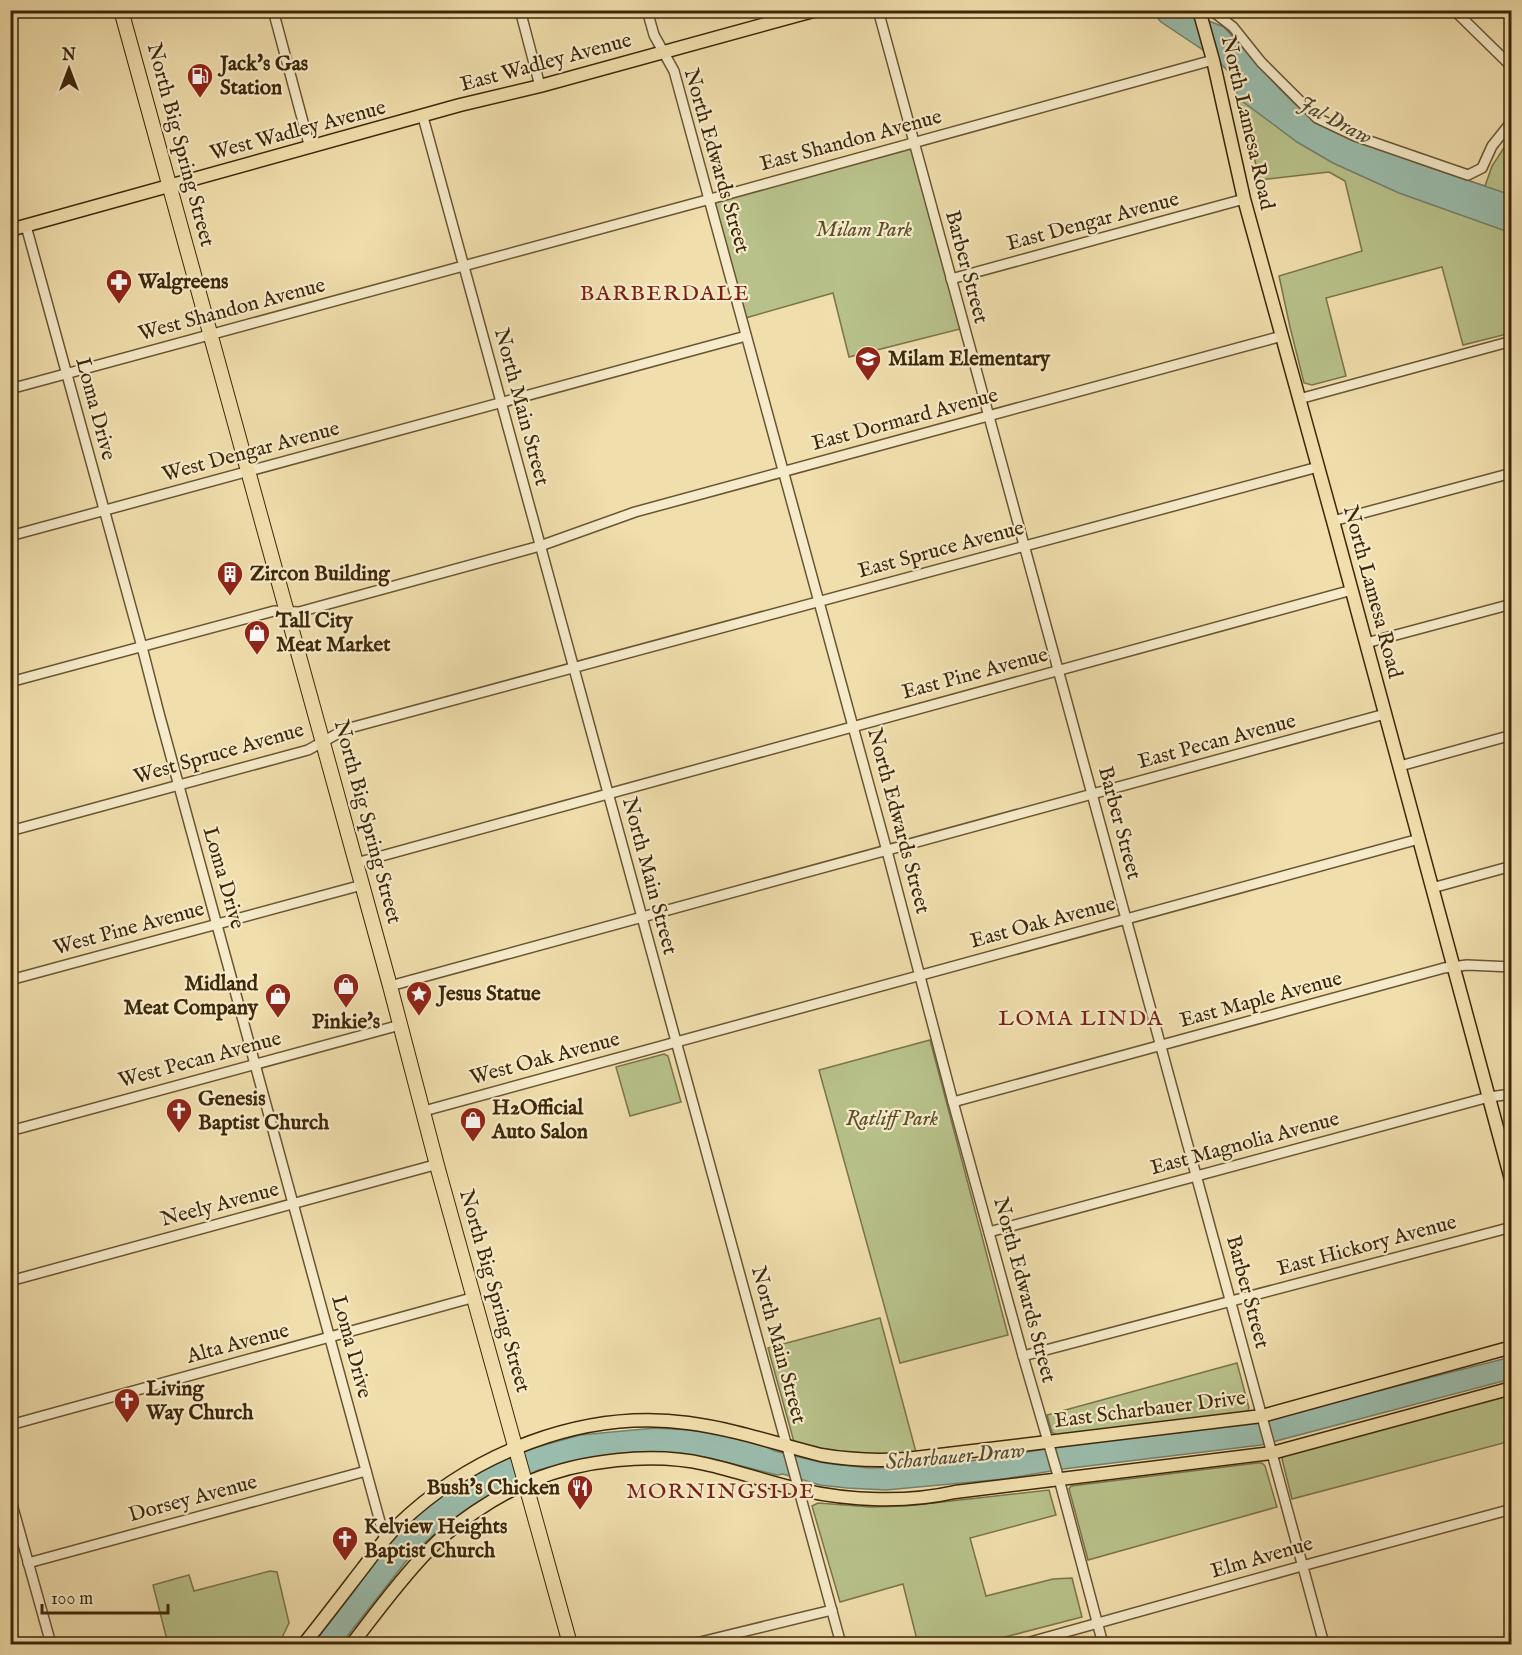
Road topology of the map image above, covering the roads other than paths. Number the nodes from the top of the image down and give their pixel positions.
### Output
1 (122, 10) edge
2 (273, 10) edge
3 (520, 10) edge
4 (647, 10) edge
5 (817, 10) edge
6 (878, 10) edge
7 (1199, 10) edge
8 (1211, 10) edge
9 (1454, 10) edge
10 (664, 52) junction
11 (1213, 60) junction
12 (1512, 67) edge
13 (540, 86) junction
14 (423, 117) junction
15 (1512, 120) edge
16 (914, 143) junction
17 (310, 148) junction
18 (169, 186) junction
19 (709, 199) junction
20 (1244, 199) junction
21 (26, 226) junction
22 (10, 230) edge
23 (464, 265) junction
24 (951, 279) junction
25 (211, 334) junction
26 (746, 336) junction
27 (1282, 336) junction
28 (1512, 341) edge
29 (67, 374) junction
30 (10, 389) edge
31 (1299, 399) junction
32 (501, 402) junction
33 (988, 416) junction
34 (1318, 467) junction
35 (248, 472) junction
36 (784, 472) junction
37 (1512, 473) edge
38 (104, 511) junction
39 (1334, 521) junction
40 (10, 536) edge
41 (540, 546) junction
42 (1024, 546) junction
43 (1352, 590) junction
44 (819, 602) junction
45 (1512, 604) edge
46 (286, 611) junction
47 (1366, 644) junction
48 (142, 647) junction
49 (574, 669) junction
50 (1058, 670) junction
51 (10, 682) edge
52 (1385, 714) junction
53 (854, 727) junction
54 (1512, 735) edge
55 (323, 742) junction
56 (1400, 766) junction
57 (179, 785) junction
58 (608, 793) junction
59 (1093, 795) junction
60 (10, 831) edge
61 (1419, 839) junction
62 (887, 851) junction
63 (356, 863) junction
64 (1512, 866) edge
65 (362, 885) junction
66 (1432, 888) junction
67 (642, 918) junction
68 (1126, 919) junction
69 (217, 924) junction
70 (1453, 967) junction
71 (1512, 967) edge
72 (921, 975) junction
73 (10, 980) edge
74 (390, 986) junction
75 (400, 1025) junction
76 (676, 1042) junction
77 (1161, 1046) junction
78 (255, 1064) junction
79 (1512, 1094) edge
80 (1489, 1097) junction
81 (953, 1102) junction
82 (424, 1111) junction
83 (10, 1131) edge
84 (438, 1164) junction
85 (1196, 1176) junction
86 (1512, 1183) edge
87 (294, 1204) junction
88 (1512, 1227) edge
89 (989, 1232) junction
90 (10, 1281) edge
91 (475, 1297) junction
92 (1231, 1300) junction
93 (330, 1337) junction
94 (1512, 1347) edge
95 (1023, 1356) junction
96 (1512, 1388) edge
97 (1262, 1416) junction
98 (10, 1425) edge
99 (1048, 1442) junction
100 (787, 1447) junction
101 (516, 1448) junction
102 (1272, 1453) junction
103 (366, 1471) junction
104 (1059, 1479) junction
105 (526, 1484) junction
106 (799, 1490) junction
107 (10, 1497) edge
108 (1512, 1509) edge
109 (384, 1540) junction
110 (28, 1563) junction
111 (1302, 1566) junction
112 (832, 1610) junction
113 (1097, 1623) junction
114 (51, 1644) edge
115 (304, 1644) edge
116 (352, 1644) edge
117 (570, 1644) edge
118 (692, 1644) edge
119 (841, 1644) edge
120 (1023, 1644) edge
121 (1103, 1644) edge
122 (1324, 1644) edge

1 - 18 highway, North Big Spring Street
2 - 17 street
3 - 13 street
4 - 10 street, North Edwards Street
5 - 10 main road, East Wadley Avenue
6 - 16 street, Barber Street
7 - 11 main road, North Lamesa Road
8 - 15 street
9 - 12 street
10 - 13 main road, East Wadley Avenue
10 - 19 street, North Edwards Street
11 - 16 street, East Shandon Avenue
11 - 20 main road, North Lamesa Road
13 - 14 main road, East Wadley Avenue
14 - 17 main road, West Wadley Avenue
14 - 23 street, North Main Street
16 - 19 street, East Shandon Avenue
16 - 24 street, Barber Street
17 - 18 main road, West Wadley Avenue
18 - 21 main road, West Wadley Avenue
18 - 25 highway, North Big Spring Street
19 - 23 street, East Shandon Avenue
19 - 26 street, North Edwards Street
20 - 24 street, East Dengar Avenue
20 - 27 main road, North Lamesa Road
21 - 22 main road, West Wadley Avenue
21 - 29 street, Loma Drive
23 - 25 street, West Shandon Avenue
23 - 32 street, North Main Street
24 - 33 street, Barber Street
25 - 29 street, West Shandon Avenue
25 - 35 highway, North Big Spring Street
26 - 32 street
26 - 36 street, North Edwards Street
27 - 31 main road, North Lamesa Road
27 - 33 street, East Dormard Avenue
28 - 31 street
29 - 30 street, West Shandon Avenue
29 - 38 street, Loma Drive
31 - 34 main road, North Lamesa Road
32 - 35 street, West Dengar Avenue
32 - 41 street, North Main Street
33 - 36 street, East Dormard Avenue
33 - 42 street, Barber Street
34 - 39 main road, North Lamesa Road
34 - 42 street, East Spruce Avenue
35 - 38 street, West Dengar Avenue
35 - 46 highway, North Big Spring Street
36 - 41 street, East Dormard Avenue
36 - 44 street, North Edwards Street
37 - 39 street
38 - 40 street, West Dengar Avenue
38 - 48 street, Loma Drive
39 - 43 main road, North Lamesa Road
41 - 46 street, East Dormard Avenue
41 - 49 street, North Main Street
42 - 44 street, East Spruce Avenue
42 - 50 street, Barber Street
43 - 47 main road, North Lamesa Road
43 - 50 street, East Pine Avenue
44 - 49 street, East Spruce Avenue
44 - 53 street, North Edwards Street
45 - 47 street
46 - 48 street, East Dormard Avenue
46 - 55 highway, North Big Spring Street
47 - 52 main road, North Lamesa Road
48 - 51 street, East Dormard Avenue
48 - 57 street, Loma Drive
49 - 55 street, West Spruce Avenue
49 - 58 street, North Main Street
50 - 53 street, East Pine Avenue
50 - 59 street, Barber Street
52 - 56 main road, North Lamesa Road
52 - 59 street, East Pecan Avenue
53 - 58 street, East Pine Avenue
53 - 62 street, North Edwards Street
54 - 56 street
55 - 57 street, West Spruce Avenue
55 - 63 highway, North Big Spring Street
56 - 61 main road, North Lamesa Road
57 - 60 street, West Spruce Avenue
57 - 69 street, Loma Drive
58 - 63 street
58 - 67 street, North Main Street
59 - 62 street, East Pecan Avenue
59 - 68 street, Barber Street
61 - 66 main road, North Lamesa Road
61 - 68 street, East Oak Avenue
62 - 67 street, East Pecan Avenue
62 - 72 street, North Edwards Street
63 - 65 highway, North Big Spring Street
64 - 66 street
65 - 69 street, West Pine Avenue
65 - 74 highway, North Big Spring Street
66 - 70 main road, North Lamesa Road
67 - 74 street
67 - 76 street, North Main Street
68 - 72 street, East Oak Avenue
68 - 77 street, Barber Street
69 - 73 street, West Pine Avenue
69 - 78 street, Loma Drive
70 - 71 street, East Maple Avenue
70 - 77 street, East Maple Avenue
70 - 80 main road, North Lamesa Road
72 - 76 street, East Oak Avenue
72 - 81 street, North Edwards Street
74 - 75 highway, North Big Spring Street
75 - 78 street, West Pecan Avenue
75 - 82 highway, North Big Spring Street
76 - 82 street, West Oak Avenue
76 - 100 street, North Main Street
77 - 81 street, East Maple Avenue
77 - 85 street, Barber Street
78 - 83 street, West Pecan Avenue
78 - 87 street, Loma Drive
79 - 80 street, East Magnolia Avenue
80 - 85 street, East Magnolia Avenue
80 - 86 main road, North Lamesa Road
81 - 89 street, North Edwards Street
82 - 84 highway, North Big Spring Street
84 - 87 street, Neely Avenue
84 - 91 highway, North Big Spring Street
85 - 89 street, East Magnolia Avenue
85 - 92 street, Barber Street
87 - 90 street, Neely Avenue
87 - 93 street, Loma Drive
88 - 92 street, East Hickory Avenue
89 - 95 street, North Edwards Street
91 - 93 street, Alta Avenue
91 - 101 highway, North Big Spring Street
92 - 95 street, East Hickory Avenue
92 - 97 street, Barber Street
93 - 98 street, Alta Avenue
93 - 103 street, Loma Drive
94 - 97 main road, East Scharbauer Drive
95 - 99 street, North Edwards Street
96 - 102 main road
97 - 99 main road, East Scharbauer Drive
97 - 102 street, Barber Street
99 - 100 main road, East Scharbauer Drive
99 - 104 street, North Edwards Street
100 - 101 main road, East Scharbauer Drive
100 - 106 street, North Main Street
101 - 105 highway, North Big Spring Street
101 - 109 main road, East Scharbauer Drive
102 - 104 main road
102 - 111 street, Barber Street
103 - 109 street, Loma Drive
103 - 110 street, Dorsey Avenue
104 - 106 main road
104 - 113 street, North Edwards Street
105 - 106 main road
105 - 116 main road
105 - 117 highway, North Big Spring Street
106 - 112 street, North Main Street
107 - 110 street
108 - 111 street, Elm Avenue
109 - 115 main road, East Scharbauer Drive
110 - 114 street
111 - 113 street, Elm Avenue
111 - 122 street, Barber Street
112 - 118 street
112 - 119 street, North Main Street
113 - 120 street, Elm Avenue
113 - 121 street, North Edwards Street

